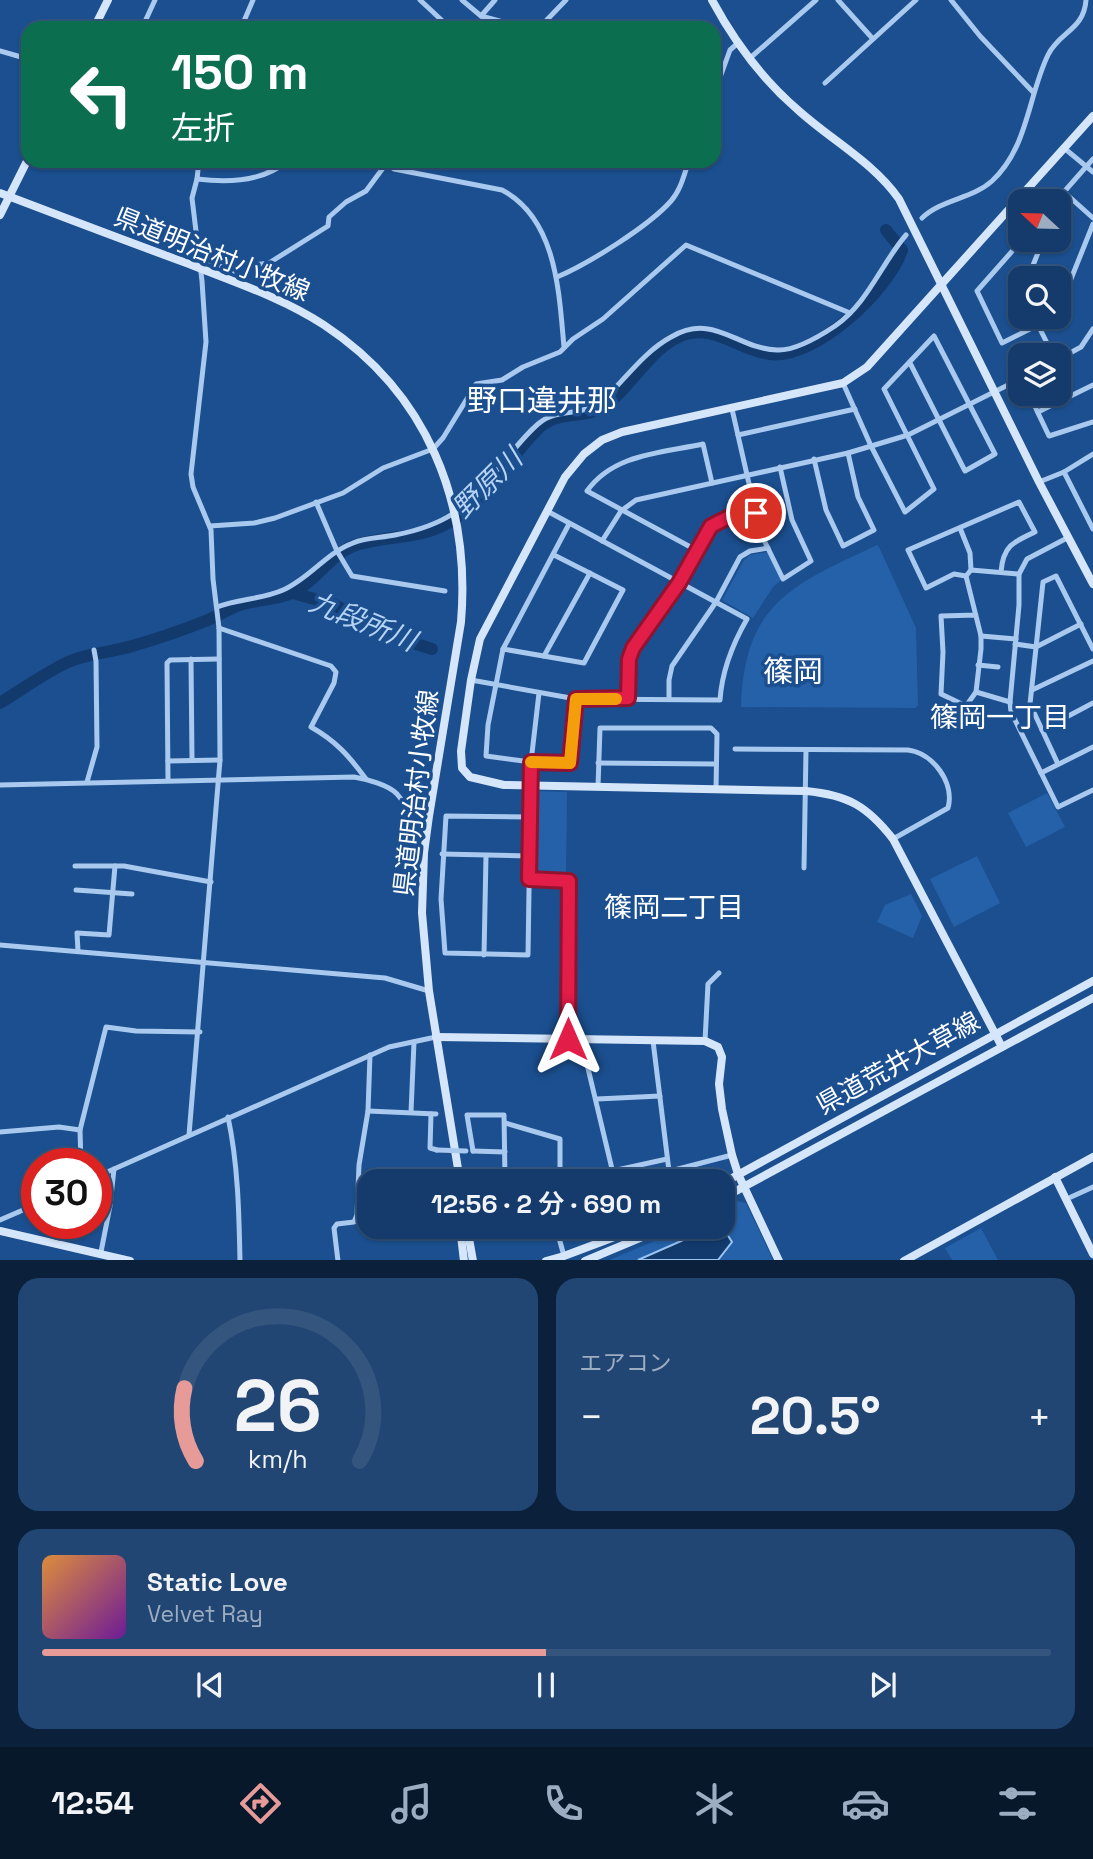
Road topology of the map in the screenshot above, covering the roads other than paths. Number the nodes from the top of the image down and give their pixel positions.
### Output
1 (107, 0) edge
2 (155, 0) edge
3 (253, 0) edge
4 (420, 0) edge
5 (462, 0) edge
6 (495, 0) edge
7 (566, 0) edge
8 (712, 0) edge
9 (816, 0) edge
10 (838, 0) edge
11 (916, 0) edge
12 (951, 0) edge
13 (1086, 0) edge
14 (481, 16) junction
15 (97, 21) edge
16 (145, 21) edge
17 (244, 21) edge
18 (442, 21) edge
19 (500, 21) edge
20 (546, 21) edge
21 (873, 39) junction
22 (738, 43) junction
23 (0, 51) edge
24 (21, 57) edge
25 (749, 59) junction
26 (721, 75) edge
27 (825, 83) dead end
28 (1033, 92) junction
29 (1093, 116) edge
30 (1065, 148) junction
31 (1093, 159) edge
32 (1087, 166) junction
33 (24, 168) edge
34 (198, 168) edge
35 (276, 168) edge
36 (381, 168) edge
37 (393, 168) edge
38 (686, 168) edge
39 (1093, 172) edge
40 (197, 179) junction
41 (1067, 189) edge
42 (0, 193) edge
43 (9, 197) junction
44 (1071, 198) edge
45 (0, 215) edge
46 (922, 218) dead end
47 (1093, 218) edge
48 (1093, 224) edge
49 (906, 235) dead end
50 (1011, 252) edge
51 (200, 257) junction
52 (201, 269) junction
53 (557, 277) junction
54 (1071, 279) edge
55 (941, 284) junction
56 (850, 313) junction
57 (1032, 329) edge
58 (1093, 329) edge
59 (564, 347) junction
60 (1071, 352) edge
61 (910, 363) junction
62 (843, 383) junction
63 (1008, 385) edge
64 (1093, 385) edge
65 (995, 391) junction
66 (970, 404) junction
67 (1035, 406) edge
68 (855, 408) junction
69 (732, 409) junction
70 (1038, 412) junction
71 (938, 420) junction
72 (1093, 422) edge
73 (738, 435) junction
74 (908, 435) junction
75 (871, 446) junction
76 (433, 449) junction
77 (848, 453) junction
78 (1093, 454) edge
79 (814, 459) junction
80 (780, 467) junction
81 (1063, 472) junction
82 (747, 475) junction
83 (1039, 482) junction
84 (712, 483) junction
85 (316, 502) junction
86 (547, 511) junction
87 (621, 511) junction
88 (756, 513) junction
89 (456, 516) junction
90 (569, 524) junction
91 (210, 526) junction
92 (960, 527) junction
93 (1093, 529) edge
94 (1069, 537) junction
95 (602, 541) junction
96 (768, 548) junction
97 (696, 550) junction
98 (337, 551) junction
99 (554, 555) junction
100 (971, 570) junction
101 (1000, 572) junction
102 (590, 573) junction
103 (1020, 574) junction
104 (966, 576) junction
105 (679, 583) junction
106 (1093, 584) edge
107 (445, 591) dead end
108 (716, 602) junction
109 (217, 607) junction
110 (975, 615) junction
111 (1081, 624) junction
112 (218, 625) junction
113 (981, 636) junction
114 (1016, 642) junction
115 (1036, 647) junction
116 (503, 649) junction
117 (1093, 649) edge
118 (94, 650) dead end
119 (544, 656) junction
120 (191, 659) junction
121 (219, 659) junction
122 (1093, 661) edge
123 (978, 666) junction
124 (998, 667) dead end
125 (471, 680) junction
126 (495, 684) junction
127 (1032, 690) junction
128 (539, 692) junction
129 (976, 692) junction
130 (628, 698) junction
131 (576, 699) junction
132 (669, 699) junction
133 (1010, 702) junction
134 (1093, 703) edge
135 (1042, 730) junction
136 (1093, 747) edge
137 (735, 749) dead end
138 (806, 750) junction
139 (192, 760) junction
140 (220, 760) junction
141 (168, 761) junction
142 (531, 762) junction
143 (598, 763) junction
144 (716, 764) junction
145 (1058, 764) junction
146 (1041, 773) junction
147 (366, 779) junction
148 (167, 780) junction
149 (220, 780) junction
150 (87, 782) junction
151 (0, 785) edge
152 (530, 788) junction
153 (598, 788) junction
154 (716, 790) junction
155 (1093, 790) edge
156 (806, 791) junction
157 (429, 816) junction
158 (529, 817) junction
159 (893, 839) junction
160 (442, 854) junction
161 (486, 856) junction
162 (529, 856) junction
163 (75, 866) dead end
164 (115, 866) junction
165 (804, 868) dead end
166 (529, 879) junction
167 (211, 882) junction
168 (76, 890) dead end
169 (112, 891) junction
170 (132, 894) dead end
171 (0, 945) edge
172 (78, 951) junction
173 (484, 954) junction
174 (205, 962) junction
175 (719, 974) dead end
176 (1093, 981) edge
177 (429, 991) junction
178 (1093, 998) edge
179 (200, 1032) junction
180 (995, 1034) junction
181 (436, 1037) junction
182 (568, 1039) junction
183 (582, 1039) junction
184 (653, 1041) junction
185 (705, 1041) junction
186 (414, 1042) junction
187 (1002, 1047) junction
188 (370, 1055) junction
189 (660, 1096) junction
190 (597, 1100) junction
191 (368, 1111) junction
192 (411, 1112) junction
193 (228, 1117) junction
194 (505, 1124) junction
195 (80, 1130) junction
196 (0, 1132) edge
197 (190, 1135) junction
198 (81, 1148) edge
199 (470, 1151) junction
200 (505, 1152) junction
201 (732, 1155) junction
202 (1093, 1157) edge
203 (667, 1159) junction
204 (114, 1169) joint
205 (455, 1169) edge
206 (505, 1169) edge
207 (560, 1169) edge
208 (669, 1169) edge
209 (677, 1169) edge
210 (738, 1174) junction
211 (735, 1176) edge
212 (1055, 1177) junction
213 (744, 1186) junction
214 (1093, 1188) edge
215 (735, 1191) edge
216 (1071, 1198) dead end
217 (21, 1211) edge
218 (0, 1220) edge
219 (0, 1231) edge
220 (461, 1239) edge
221 (469, 1239) edge
222 (559, 1239) edge
223 (609, 1239) edge
224 (637, 1239) edge
225 (1093, 1254) edge
226 (97, 1255) edge
227 (564, 1256) junction
228 (124, 1260) edge
229 (240, 1260) edge
230 (338, 1260) edge
231 (464, 1260) edge
232 (472, 1260) edge
233 (550, 1260) edge
234 (587, 1260) edge
235 (779, 1260) edge
236 (906, 1260) edge

1 - 15 street
2 - 16 street
3 - 17 street
4 - 18 street
5 - 14 street
6 - 14 street
7 - 20 street
8 - 22 street
9 - 25 street
10 - 21 street
11 - 21 street
12 - 28 street
13 - 28 street
14 - 19 street
21 - 27 street
22 - 25 street
22 - 26 street
23 - 24 street
25 - 55 street
28 - 46 street
29 - 30 street
30 - 32 street
30 - 55 street
31 - 32 street
32 - 39 street
32 - 41 street
33 - 43 street
34 - 40 street
35 - 40 street
36 - 51 street
37 - 53 street
38 - 53 street
40 - 51 street
42 - 43 street, 県道明治村小牧線
43 - 45 street
43 - 52 street, 県道明治村小牧線
44 - 47 street
48 - 54 street
49 - 56 street
50 - 57 street
51 - 52 street
52 - 76 street, 県道明治村小牧線
52 - 91 street
53 - 59 street
55 - 62 street
55 - 65 street
56 - 59 street
56 - 89 street
58 - 60 street
59 - 76 street
61 - 66 street
61 - 71 street
61 - 74 street
62 - 68 street
62 - 69 street
63 - 65 street
64 - 70 street
65 - 66 street
65 - 83 street
66 - 71 street
66 - 71 street
67 - 70 street
68 - 73 street
68 - 75 street
69 - 73 street
69 - 86 street
70 - 72 street
71 - 74 street
73 - 82 street
74 - 75 street
74 - 75 street
75 - 77 street
76 - 85 street
76 - 89 street, 県道明治村小牧線
77 - 79 street
77 - 79 street
78 - 81 street
79 - 80 street
80 - 82 street
80 - 96 street
81 - 83 street
81 - 93 street
82 - 84 street
82 - 88 street
83 - 94 street
84 - 87 street
84 - 87 street
85 - 91 street
85 - 98 street
86 - 90 street
86 - 125 street
87 - 95 street
87 - 97 street
88 - 96 street
88 - 97 street
89 - 98 street
89 - 157 street, 県道明治村小牧線
90 - 95 street
90 - 99 street
91 - 109 street
92 - 100 street
92 - 101 street
92 - 104 street
94 - 103 street
94 - 106 street
95 - 105 street
96 - 108 street
97 - 105 street
98 - 107 street
98 - 109 street
99 - 102 street
99 - 116 street
100 - 101 street
100 - 104 street
101 - 103 street
102 - 119 street
102 - 119 street
103 - 114 street
104 - 110 street
105 - 108 street
105 - 130 street
108 - 132 street
108 - 132 street
109 - 112 street
110 - 113 street
110 - 129 street
111 - 115 street
111 - 115 street
111 - 117 street
112 - 121 street
112 - 147 street
113 - 114 street
113 - 123 street
114 - 115 street
114 - 133 street
115 - 127 street
116 - 119 street
116 - 126 street
118 - 150 street
120 - 121 street
120 - 139 street
120 - 141 street
121 - 140 street
122 - 127 street
123 - 124 street
123 - 129 street
125 - 126 street
125 - 152 street
126 - 128 street
126 - 142 street
127 - 135 street
128 - 131 street
128 - 142 street
129 - 133 street
130 - 131 street
130 - 132 street
131 - 142 street
133 - 146 street
134 - 135 street
135 - 145 street
136 - 145 street
137 - 138 street
138 - 156 street
138 - 159 street
139 - 140 street
139 - 141 street
140 - 149 street
141 - 148 street
142 - 152 street
143 - 144 street
143 - 144 street
143 - 153 street
144 - 154 street
145 - 146 street
146 - 155 street
147 - 149 street
147 - 157 street
148 - 149 street
148 - 150 street
149 - 167 street
150 - 151 street
152 - 153 street
152 - 158 street
153 - 154 street
154 - 156 street
156 - 159 street
156 - 165 street
157 - 177 street, 県道明治村小牧線
158 - 160 street
158 - 162 street
159 - 180 street
160 - 161 street
160 - 173 street
161 - 162 street
161 - 173 street
162 - 166 street
163 - 164 street
164 - 167 street
164 - 169 street
166 - 173 street
166 - 182 street
167 - 174 street
168 - 169 street
169 - 170 street
169 - 172 street
171 - 172 street
172 - 174 street
174 - 177 street
174 - 179 street
175 - 185 street
176 - 180 street, 県道荒井大草線
177 - 181 street, 県道明治村小牧線
178 - 187 street, 県道荒井大草線
179 - 195 street
179 - 197 street
180 - 187 street
180 - 210 street, 県道荒井大草線
181 - 182 street
181 - 186 street
181 - 205 street, 県道明治村小牧線
182 - 183 street
183 - 184 street
183 - 190 street
184 - 185 street
184 - 189 street
185 - 201 street
186 - 188 street
186 - 192 street
187 - 213 street, 県道荒井大草線
188 - 191 street
188 - 193 street
189 - 190 street
189 - 203 street
190 - 203 street
191 - 192 street
191 - 230 street
192 - 199 street, bridge
193 - 197 street
193 - 229 street
194 - 199 street
194 - 200 street
194 - 207 street
195 - 196 street
195 - 198 street
197 - 204 street
199 - 200 street
200 - 206 street
201 - 209 street
201 - 210 street
202 - 212 street
203 - 208 street
204 - 226 street
210 - 211 street, 県道荒井大草線
210 - 213 street
212 - 225 street
212 - 236 street
213 - 215 street, 県道荒井大草線
213 - 235 street
214 - 216 street
217 - 218 street
219 - 226 street
220 - 231 street
221 - 232 street
222 - 227 street
223 - 227 street
224 - 234 street
226 - 228 street
227 - 233 street

